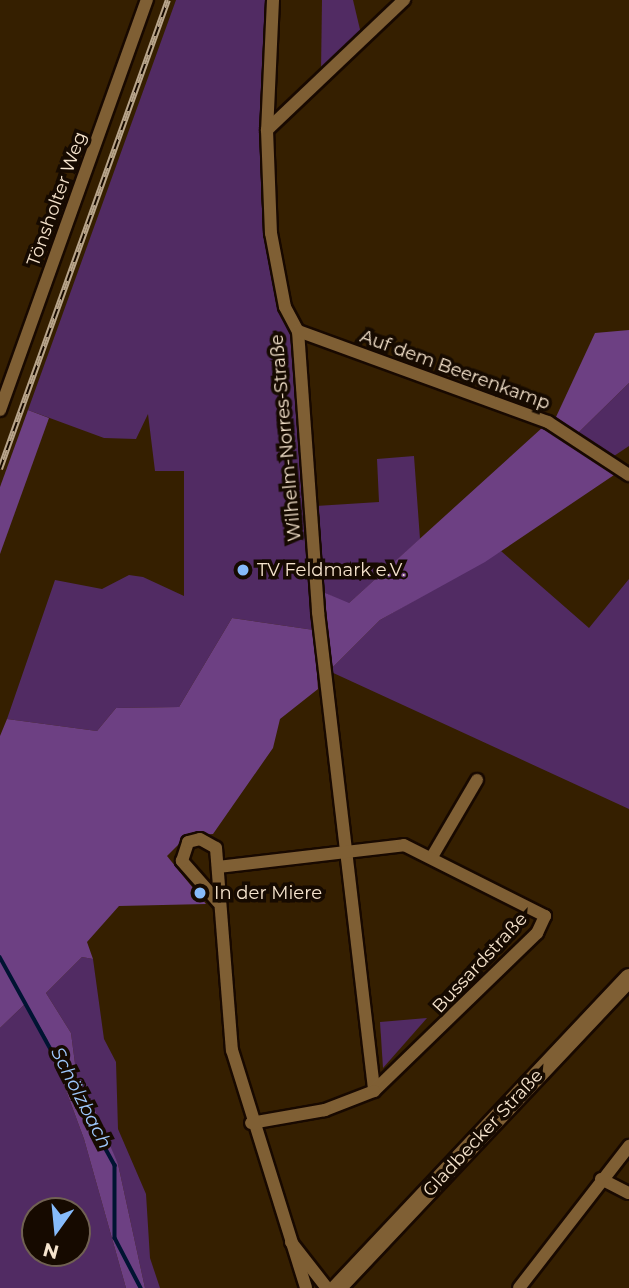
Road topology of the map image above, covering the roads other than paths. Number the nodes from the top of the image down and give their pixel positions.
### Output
1 (147, 0) edge
2 (273, 0) edge
3 (404, 0) edge
4 (267, 130) junction
5 (298, 331) junction
6 (0, 410) edge
7 (629, 475) edge
8 (477, 780) dead end
9 (343, 851) junction
10 (433, 855) junction
11 (218, 867) junction
12 (218, 902) junction
13 (629, 978) edge
14 (374, 1091) junction
15 (251, 1124) junction
16 (629, 1146) edge
17 (601, 1179) junction
18 (629, 1194) edge
19 (291, 1242) junction
20 (524, 1287) edge
21 (306, 1288) edge
22 (327, 1288) edge
23 (337, 1288) edge

1 - 6 street, Tönsholter Weg
2 - 4 street, Wilhelm-Norres-Straße
3 - 4 street
4 - 5 street, Wilhelm-Norres-Straße
5 - 7 street, Auf dem Beerenkamp
5 - 9 street, Wilhelm-Norres-Straße
8 - 10 street
9 - 10 street, Bussardstraße
9 - 11 street, Bussardstraße
9 - 14 street
10 - 14 street, Bussardstraße
11 - 12 street
11 - 12 street
12 - 15 street
13 - 23 main road, Gladbecker Straße
14 - 15 street, Bussardstraße
15 - 19 street
16 - 17 street
17 - 18 street
17 - 20 street
19 - 21 street
19 - 22 street

